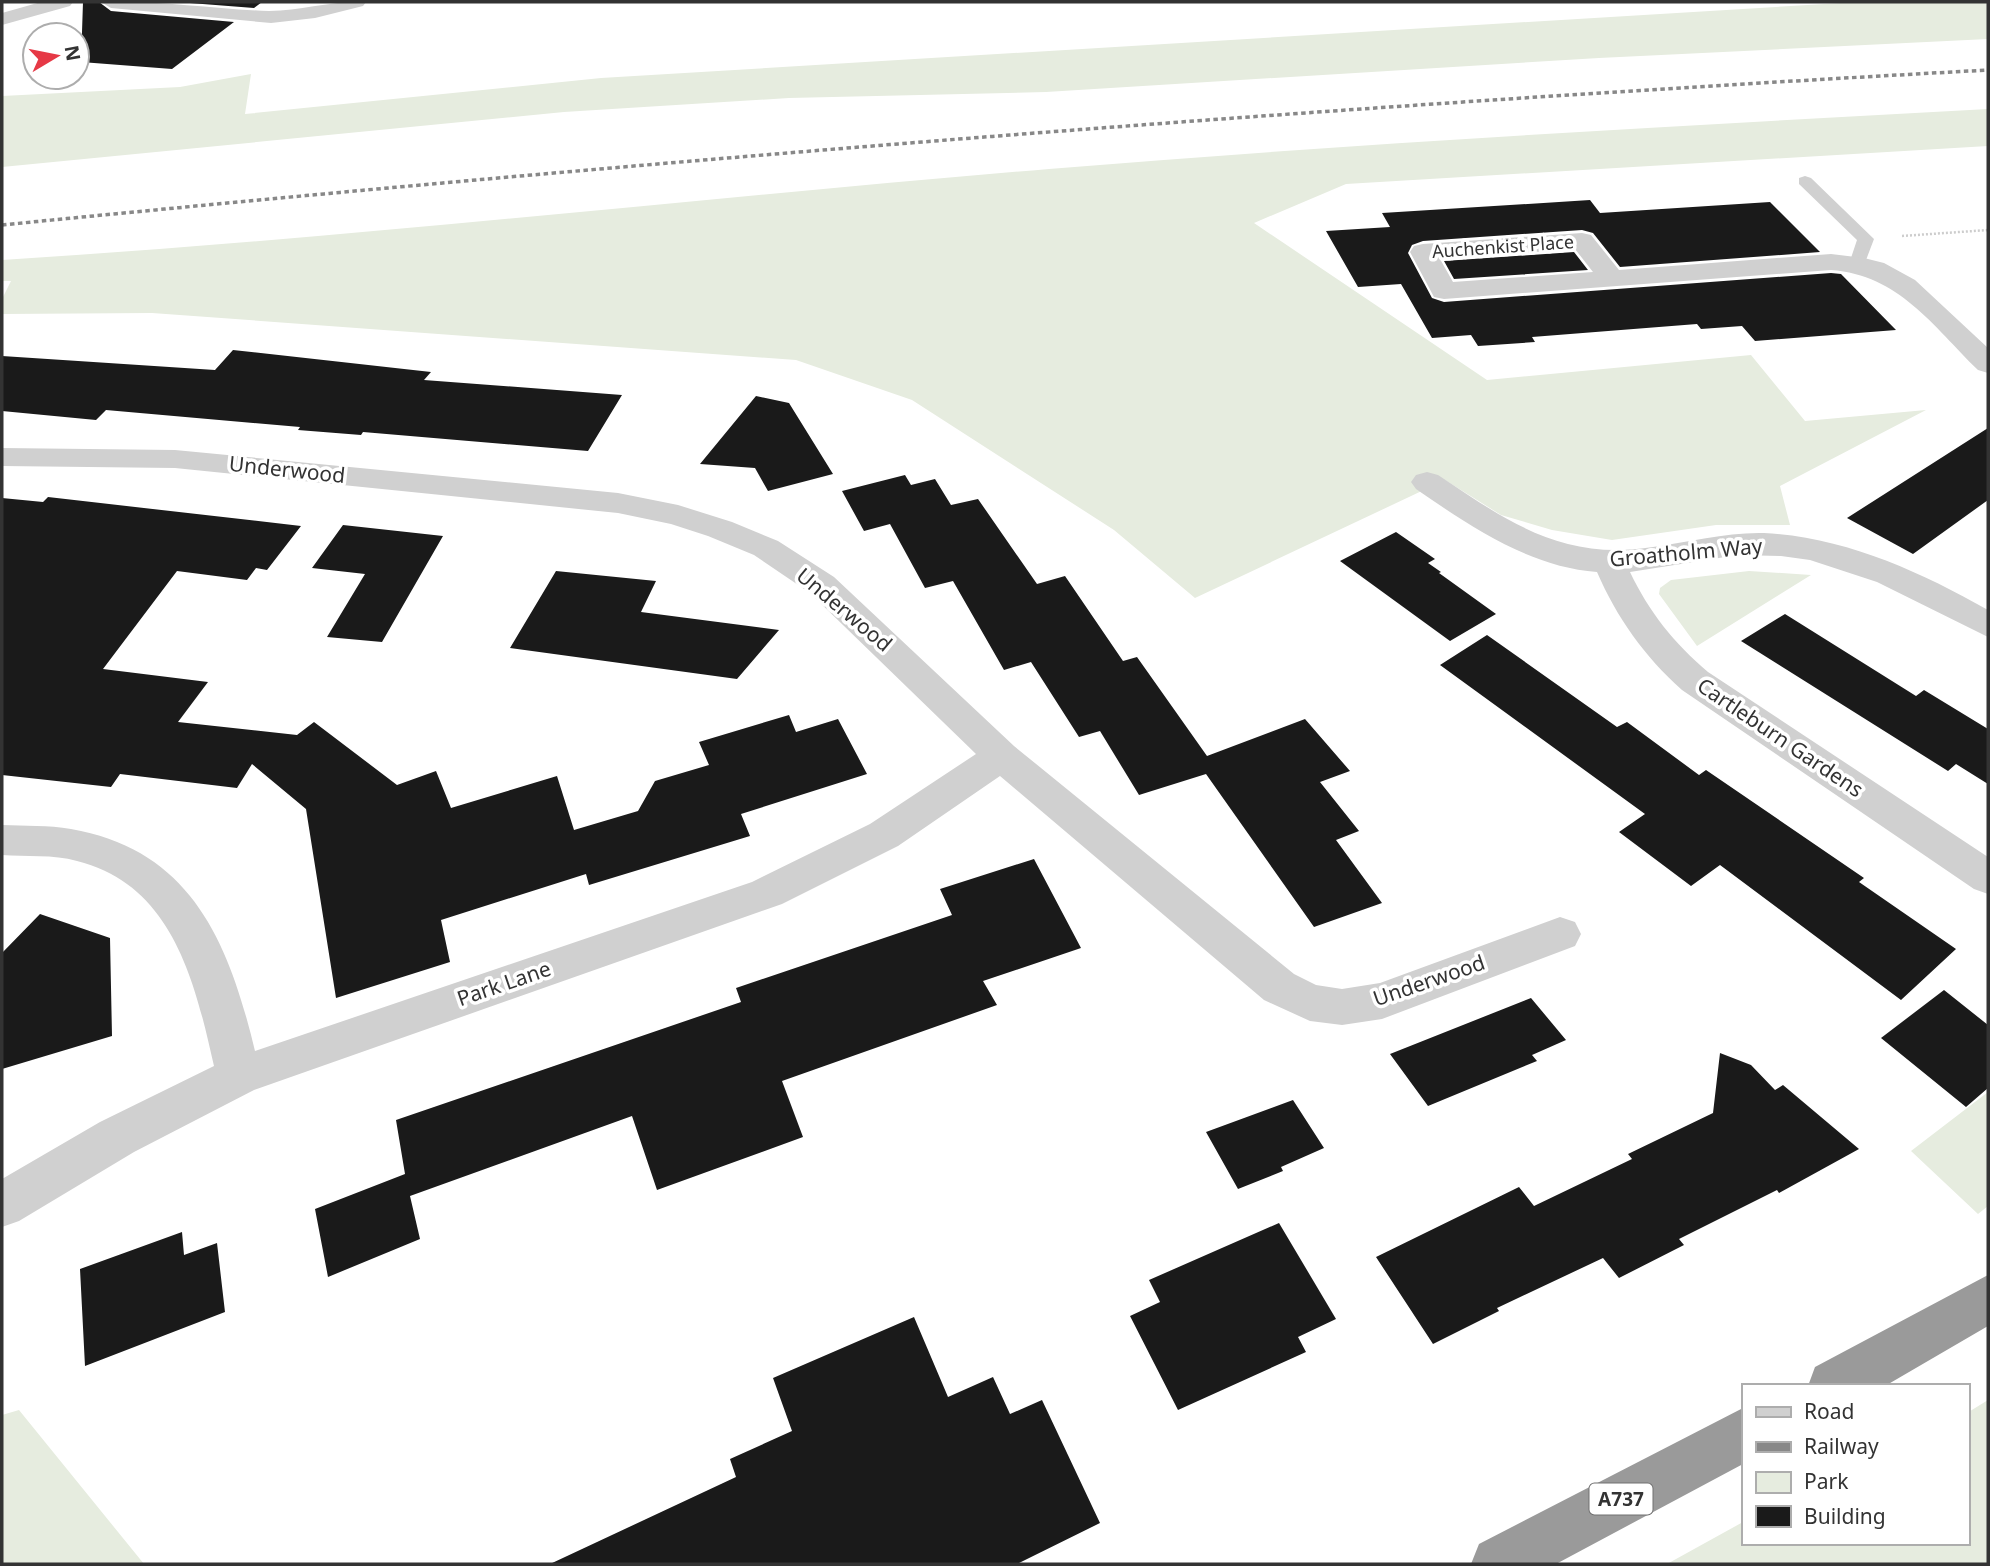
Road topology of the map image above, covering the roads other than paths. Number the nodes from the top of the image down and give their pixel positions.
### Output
1 (63, 2) edge
2 (111, 2) edge
3 (356, 2) edge
4 (2, 19) edge
5 (1805, 181) dead end
6 (1857, 264) junction
7 (1612, 278) junction
8 (1988, 364) edge
9 (2, 457) edge
10 (1427, 482) dead end
11 (1609, 562) junction
12 (1988, 625) edge
13 (1001, 756) junction
14 (2, 840) edge
15 (1988, 878) edge
16 (1560, 934) dead end
17 (239, 1076) junction
18 (2, 1205) edge
19 (1988, 1299) edge
20 (1838, 1384) edge
21 (1742, 1436) edge
22 (1499, 1564) edge

1 - 4 street
2 - 3 street
5 - 6 lane
6 - 7 street, Auchenkist Place
6 - 8 street, Auchenkist Place
7 - 7 street, Auchenkist Place
9 - 13 street, Underwood
10 - 11 street, Groatholm Way
11 - 12 street, Groatholm Way
11 - 15 street, Cartleburn Gardens
13 - 16 street, Underwood
13 - 17 street, Park Lane
14 - 17 street
17 - 18 street, Park Lane
19 - 20 highway
21 - 22 highway, A737

